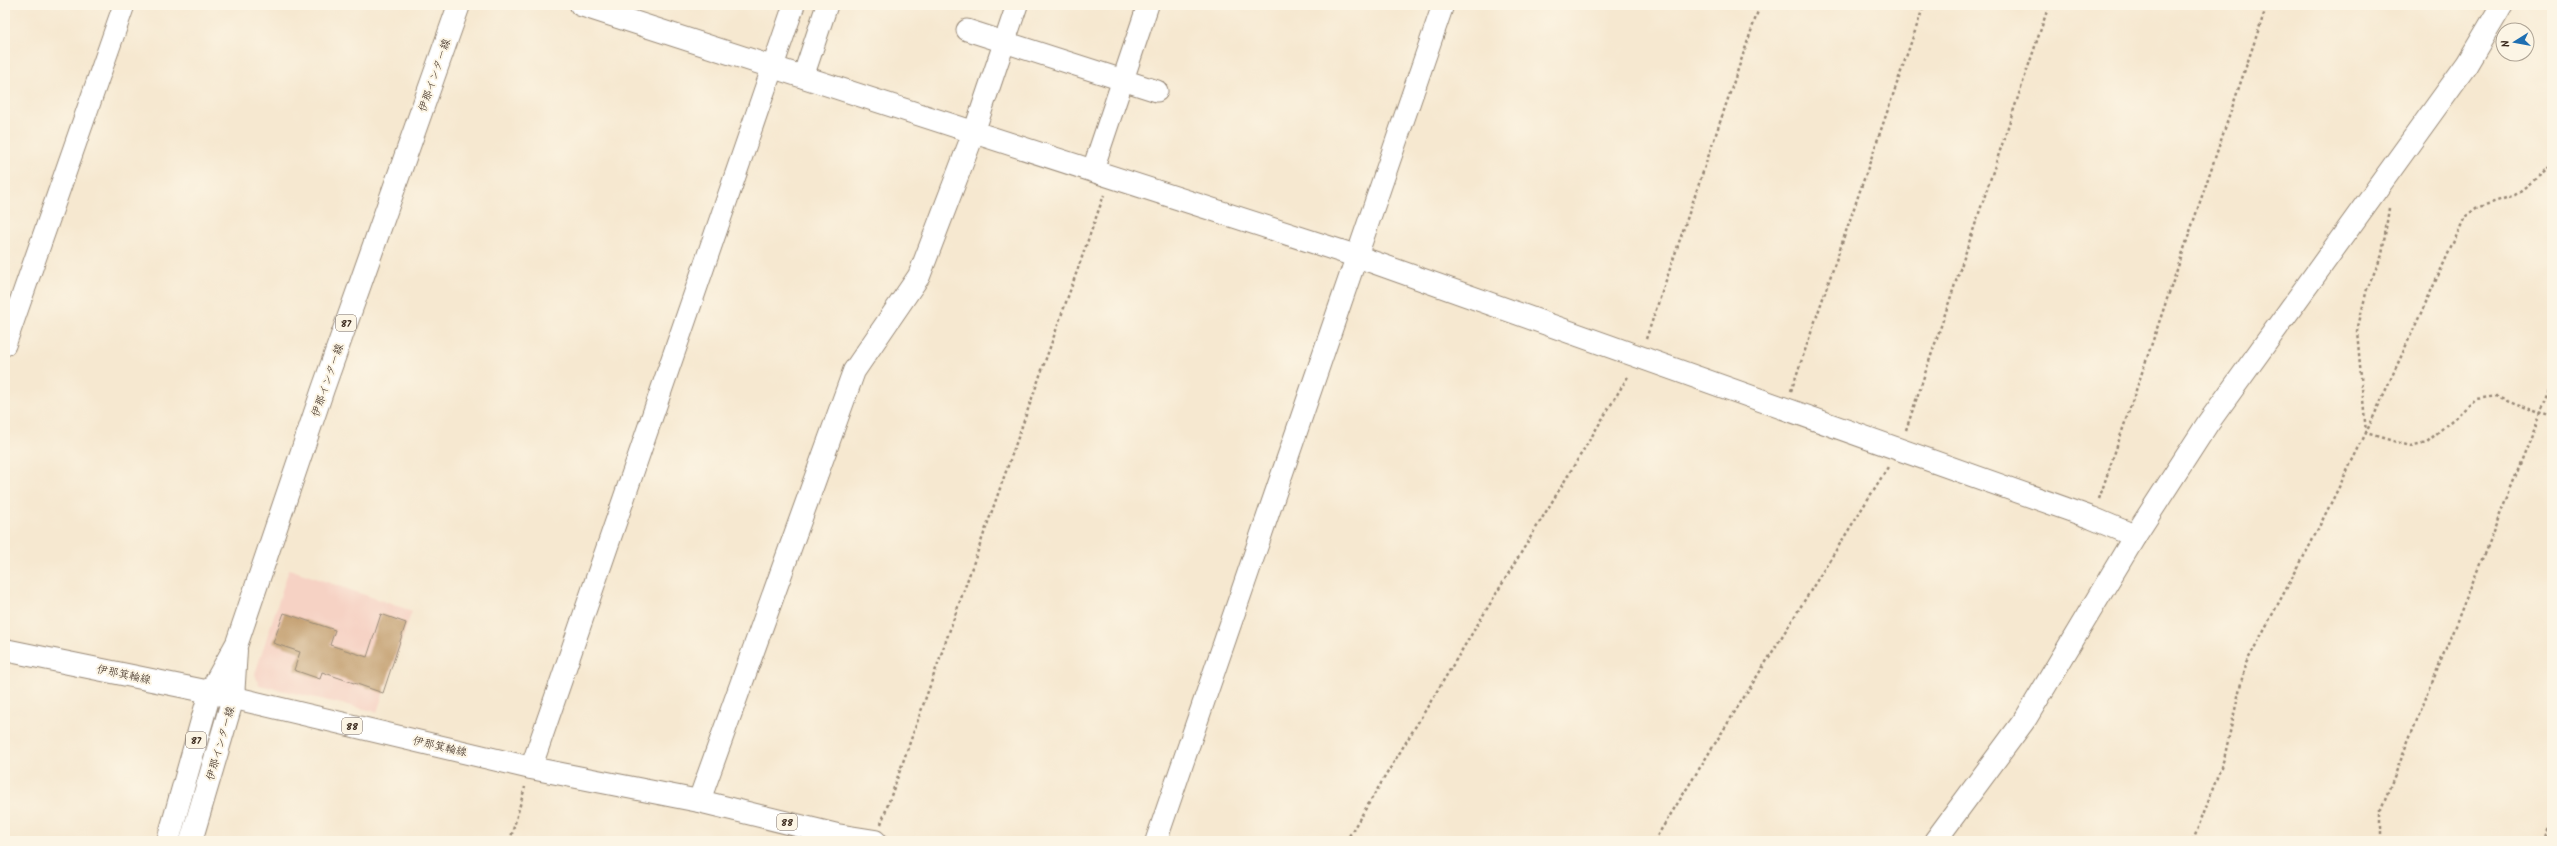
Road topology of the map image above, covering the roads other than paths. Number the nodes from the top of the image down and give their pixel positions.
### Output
1 (124, 5) edge
2 (459, 5) edge
3 (581, 5) edge
4 (794, 5) edge
5 (827, 5) edge
6 (1017, 5) edge
7 (1148, 5) edge
8 (1443, 5) edge
9 (2502, 5) edge
10 (967, 30) dead end
11 (1005, 42) junction
12 (772, 67) junction
13 (803, 77) junction
14 (1123, 80) junction
15 (1157, 91) dead end
16 (974, 132) junction
17 (1102, 172) junction
18 (1356, 256) junction
19 (5, 344) edge
20 (2135, 536) junction
21 (237, 643) junction
22 (5, 650) edge
23 (210, 692) junction
24 (233, 698) junction
25 (531, 768) junction
26 (700, 801) junction
27 (836, 838) edge
28 (168, 841) edge
29 (191, 841) edge
30 (875, 841) edge
31 (1156, 841) edge
32 (1936, 841) edge

1 - 19 street
2 - 21 street, 伊那インター線 / 87
3 - 12 street
4 - 12 street
5 - 13 street
6 - 11 street
7 - 14 street
8 - 18 street
9 - 20 street
10 - 11 street
11 - 14 street
11 - 16 street
12 - 13 street
12 - 25 street
13 - 16 street
14 - 15 street
14 - 17 street
16 - 17 street
16 - 26 street
17 - 18 street
18 - 20 street
18 - 31 street
20 - 32 street
21 - 23 street, 伊那インター線 / 87
21 - 24 street, 伊那インター線 / 87
22 - 23 street, 伊那箕輪線 / 88
23 - 24 street, 伊那箕輪線 / 88
23 - 28 street, 伊那インター線 / 87
24 - 25 street, 伊那箕輪線 / 88
24 - 29 street, 伊那インター線 / 87
25 - 26 street, 伊那箕輪線 / 88
26 - 27 street, 伊那箕輪線 / 88
27 - 30 street, 伊那箕輪線 / 88

